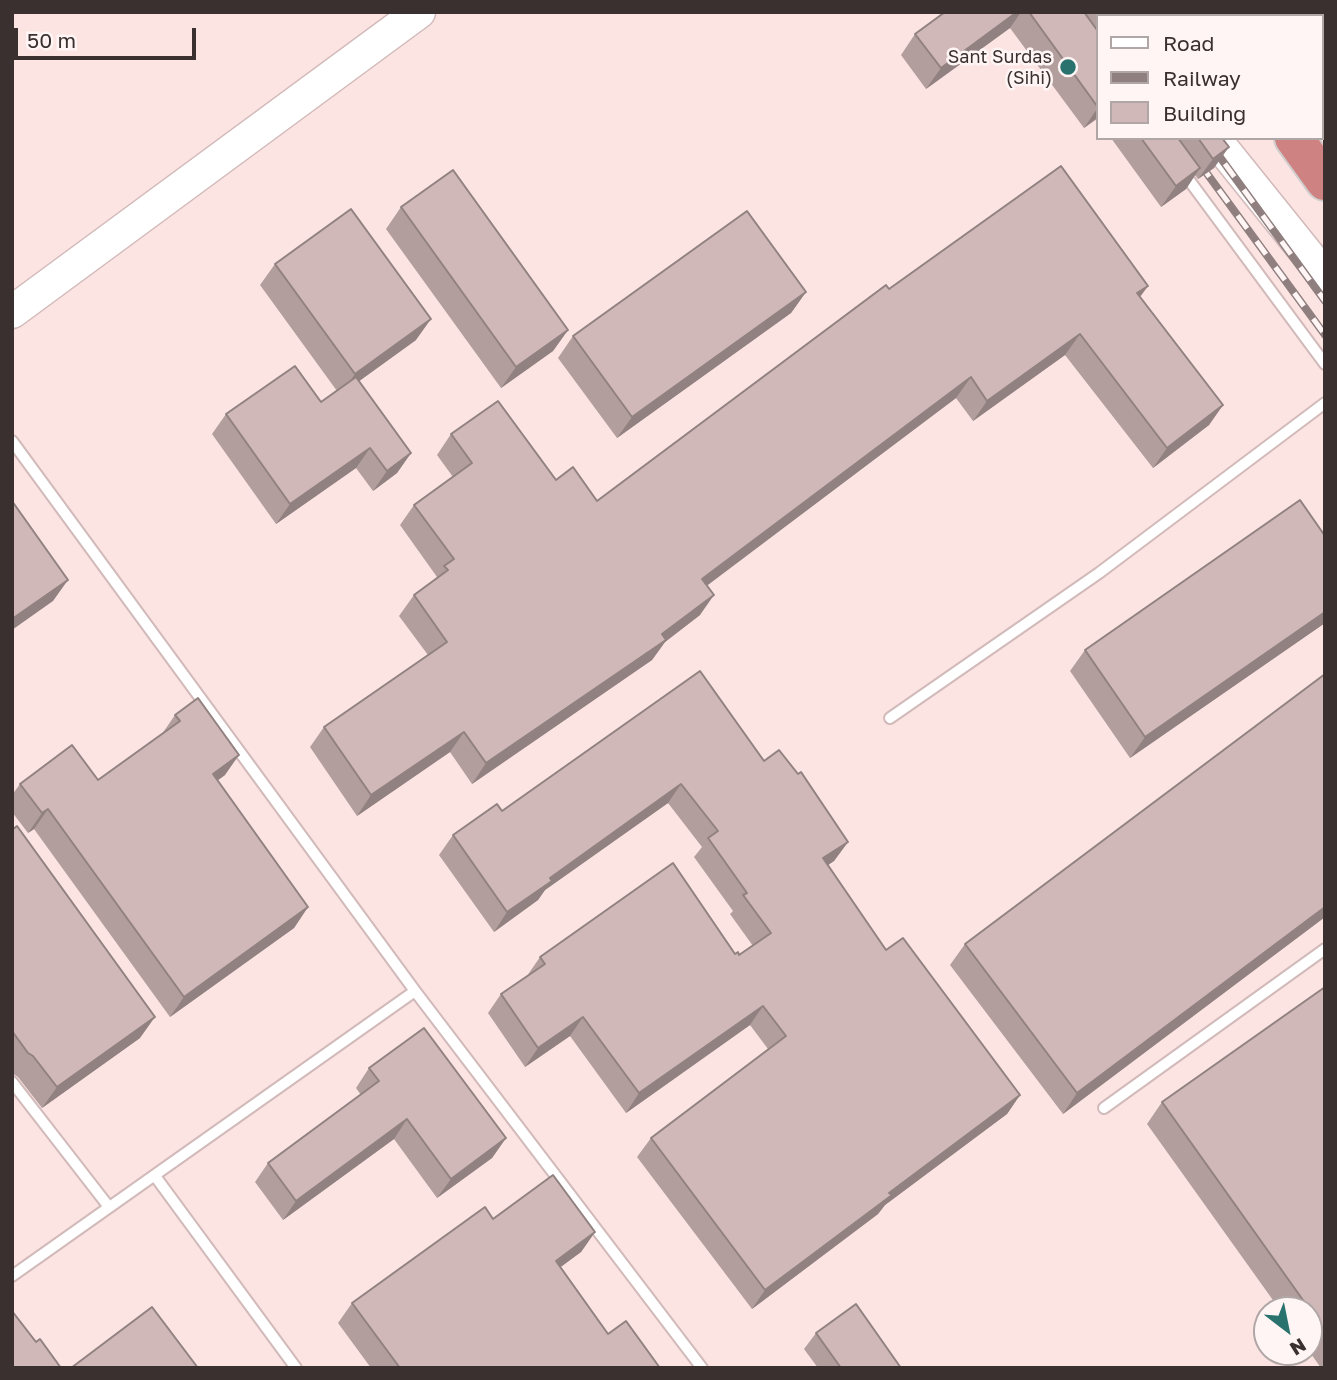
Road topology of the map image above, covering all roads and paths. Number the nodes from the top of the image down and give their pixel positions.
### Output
1 (419, 12) edge
2 (1216, 140) edge
3 (1295, 140) edge
4 (1174, 160) edge
5 (1325, 181) edge
6 (1325, 276) edge
7 (12, 312) edge
8 (1325, 364) edge
9 (1325, 403) edge
10 (12, 441) edge
11 (890, 718) dead end
12 (1325, 949) edge
13 (415, 991) junction
14 (12, 1082) edge
15 (1104, 1108) dead end
16 (155, 1176) junction
17 (109, 1207) junction
18 (12, 1276) edge
19 (296, 1368) edge
20 (702, 1368) edge

1 - 7 street
2 - 6 street
3 - 5 highway
4 - 8 lane
9 - 11 lane
10 - 13 lane
12 - 15 lane
13 - 16 lane
13 - 20 lane
14 - 17 lane
16 - 17 lane
16 - 19 lane
17 - 18 lane

